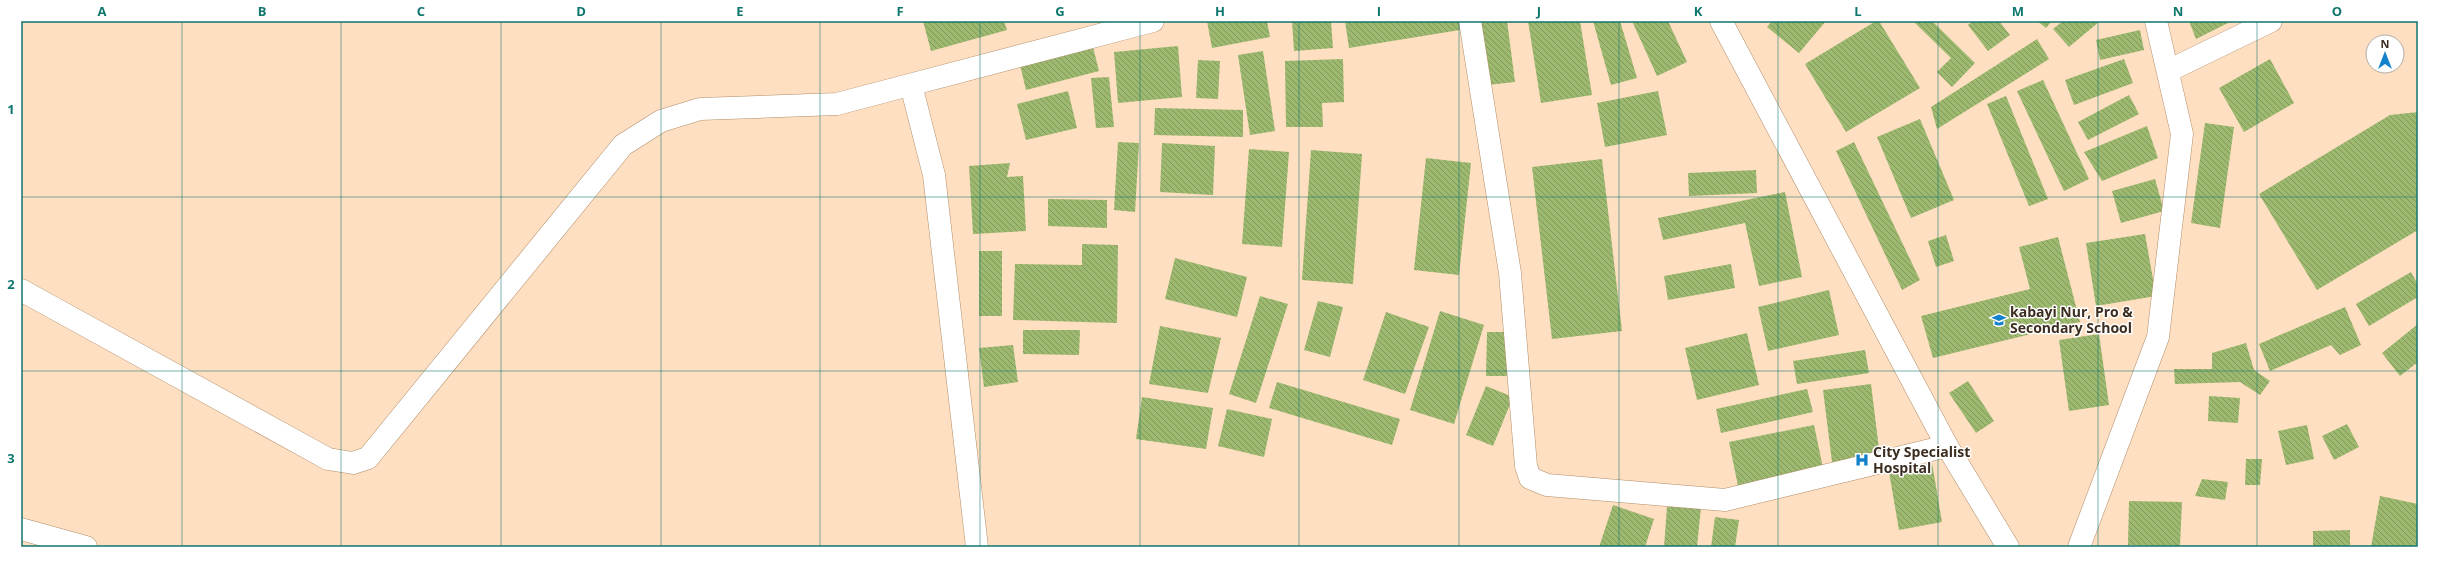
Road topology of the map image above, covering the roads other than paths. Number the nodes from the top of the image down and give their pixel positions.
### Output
1 (1153, 21) edge
2 (1470, 21) edge
3 (1721, 21) edge
4 (2156, 21) edge
5 (2271, 21) edge
6 (2168, 71) junction
7 (911, 85) junction
8 (21, 290) edge
9 (1947, 446) junction
10 (21, 529) edge
11 (86, 547) edge
12 (977, 547) edge
13 (2008, 547) edge
14 (2079, 547) edge

1 - 7 street
2 - 9 street
3 - 9 street
4 - 6 street
5 - 6 street
6 - 14 street
7 - 8 street
7 - 12 street
9 - 13 street
10 - 11 street

